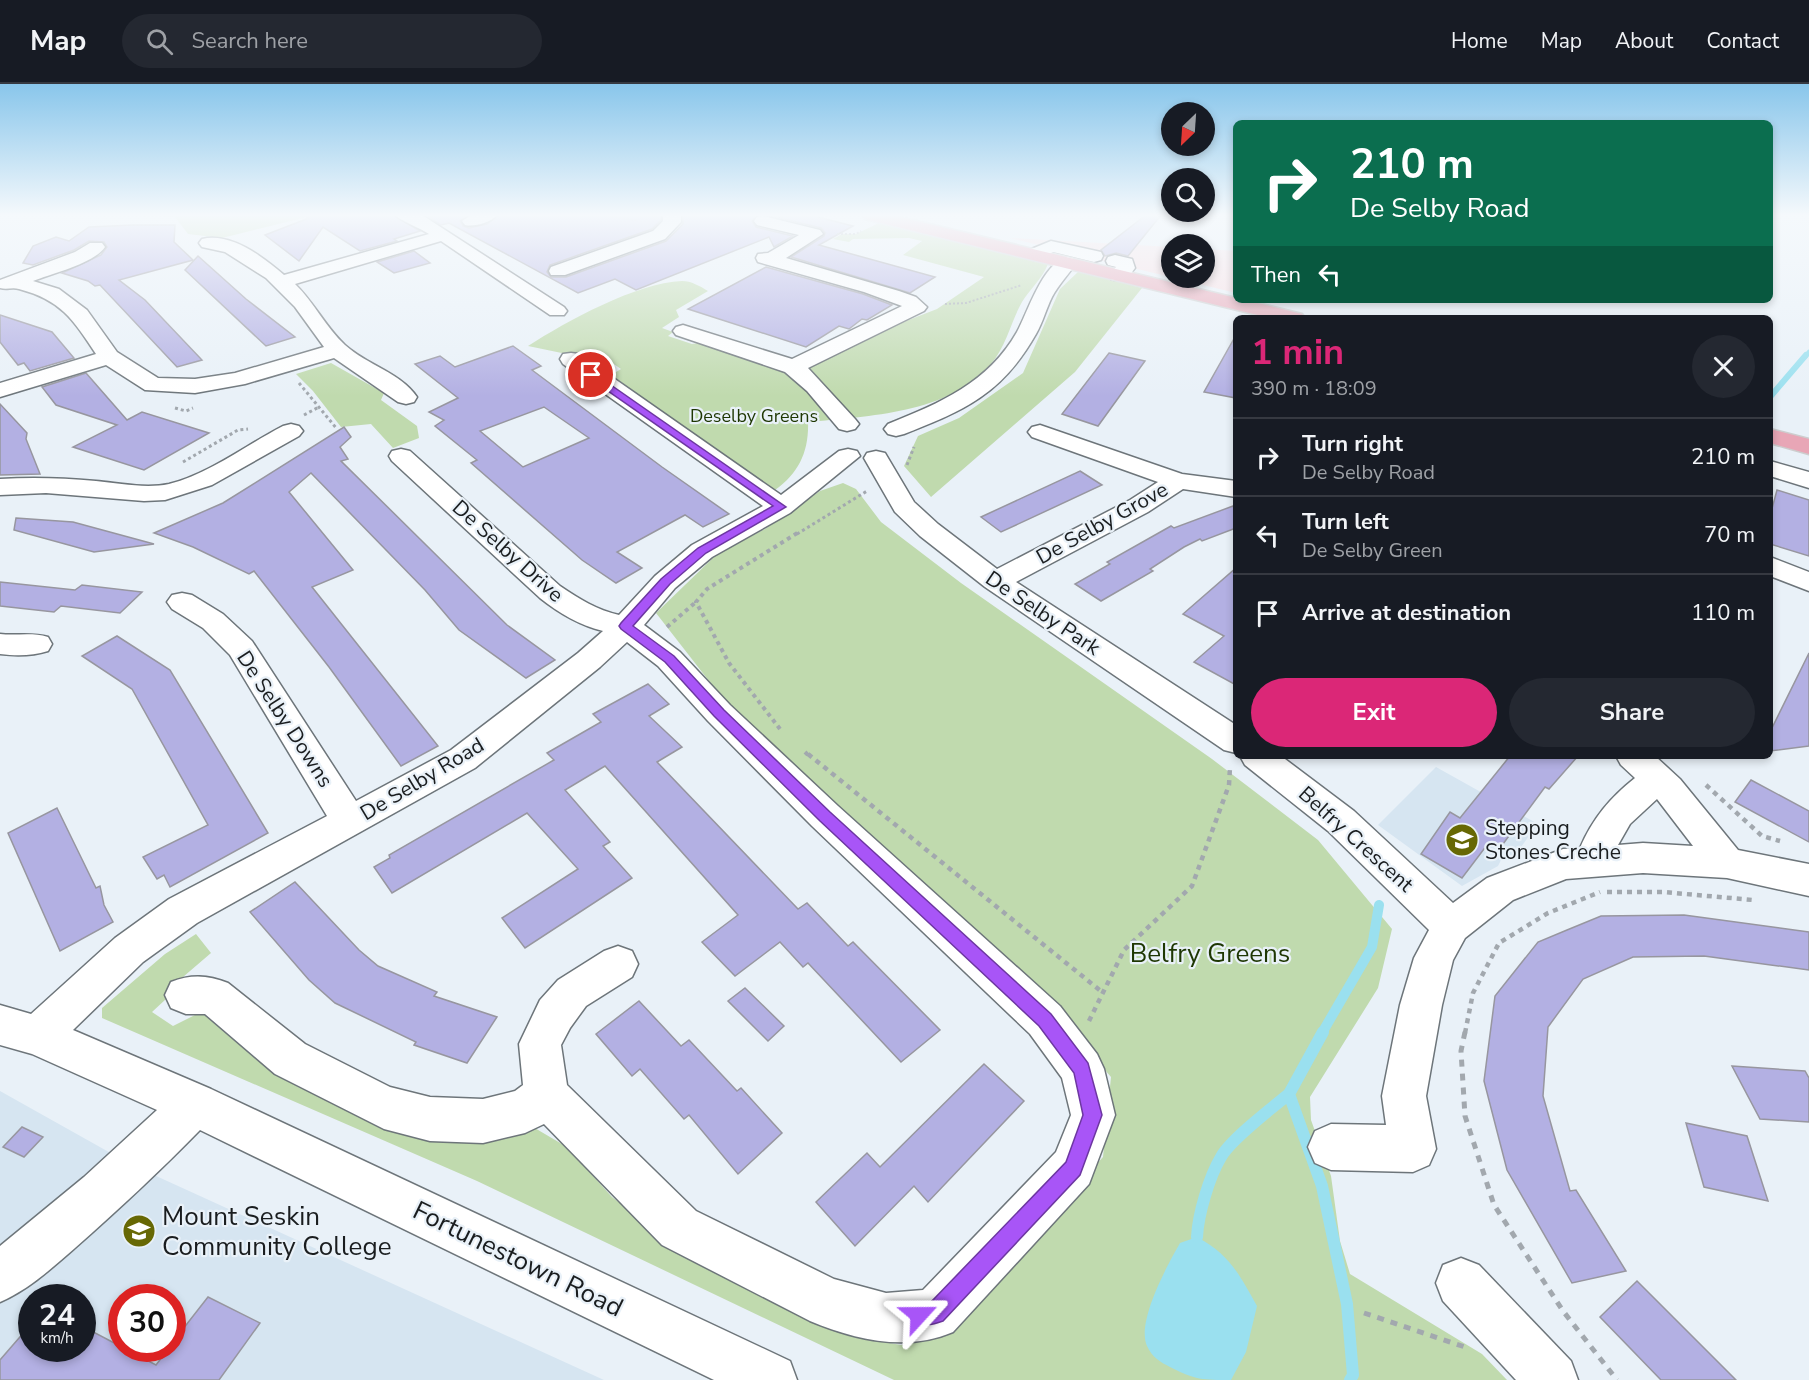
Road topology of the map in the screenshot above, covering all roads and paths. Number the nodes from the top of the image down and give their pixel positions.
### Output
1 (31, 275) edge
2 (272, 275) edge
3 (304, 275) edge
4 (504, 275) edge
5 (824, 275) edge
6 (1057, 275) edge
7 (1143, 275) edge
8 (281, 282) junction
9 (8, 284) edge
10 (1029, 284) dead end
11 (1233, 301) edge
12 (1241, 303) edge
13 (945, 304) dead end
14 (557, 311) dead end
15 (1284, 315) edge
16 (683, 331) dead end
17 (338, 350) junction
18 (109, 357) junction
19 (570, 359) dead end
20 (793, 367) junction
21 (0, 390) edge
22 (406, 397) dead end
23 (296, 424) joint
24 (249, 429) dead end
25 (337, 429) dead end
26 (1040, 432) dead end
27 (869, 435) junction
28 (1773, 437) edge
29 (1809, 447) edge
30 (401, 456) dead end
31 (181, 463) dead end
32 (1773, 469) edge
33 (1809, 480) edge
34 (1178, 481) junction
35 (0, 487) edge
36 (1233, 489) edge
37 (872, 497) dead end
38 (781, 507) junction
39 (1773, 567) edge
40 (995, 581) junction
41 (1809, 582) edge
42 (182, 602) dead end
43 (696, 602) junction
44 (645, 628) junction
45 (0, 644) edge
46 (37, 644) dead end
47 (785, 736) dead end
48 (1233, 748) edge
49 (803, 751) dead end
50 (1239, 759) edge
51 (1248, 759) edge
52 (1645, 767) edge
53 (1701, 780) dead end
54 (352, 821) junction
55 (1790, 844) dead end
56 (1593, 862) junction
57 (1727, 863) junction
58 (1809, 880) edge
59 (1756, 901) dead end
60 (1451, 926) junction
61 (618, 964) dead end
62 (1102, 992) junction
63 (186, 995) dead end
64 (19, 1030) edge
65 (1084, 1031) dead end
66 (546, 1095) junction
67 (195, 1104) junction
68 (1331, 1147) dead end
69 (0, 1277) edge
70 (1461, 1283) dead end
71 (1364, 1313) dead end
72 (1472, 1349) dead end
73 (771, 1380) edge
74 (1552, 1380) edge
75 (1617, 1380) edge

1 - 9 street
2 - 8 street
3 - 8 street
4 - 14 street
5 - 20 street
6 - 27 street
7 - 11 main road
8 - 17 street
9 - 18 street
10 - 13 path
12 - 15 main road
16 - 20 street
17 - 18 street
17 - 22 street
18 - 21 street
19 - 38 street
20 - 27 street, De Selby Park
23 - 25 path
23 - 35 street
24 - 31 path
26 - 34 street
27 - 38 street, De Selby Road
27 - 40 street, De Selby Park
28 - 29 main road
30 - 44 street, De Selby Drive
32 - 33 street
34 - 36 street
34 - 40 street, De Selby Grove
37 - 43 path
38 - 44 street, De Selby Road
39 - 41 street
40 - 48 street, De Selby Park
42 - 54 street, De Selby Downs
43 - 44 path
43 - 47 path
44 - 54 street, De Selby Road
44 - 66 street
45 - 46 street
49 - 62 path
50 - 62 path
51 - 60 street, Belfry Crescent
52 - 56 street
52 - 57 street
53 - 55 path
54 - 64 street, De Selby Road
56 - 57 street
56 - 60 street
57 - 58 street
59 - 75 path
60 - 68 street
61 - 66 street
62 - 65 path
63 - 66 street
64 - 67 street, Fortunestown Road
67 - 69 street
67 - 73 street, Fortunestown Road
70 - 74 street
71 - 72 path

